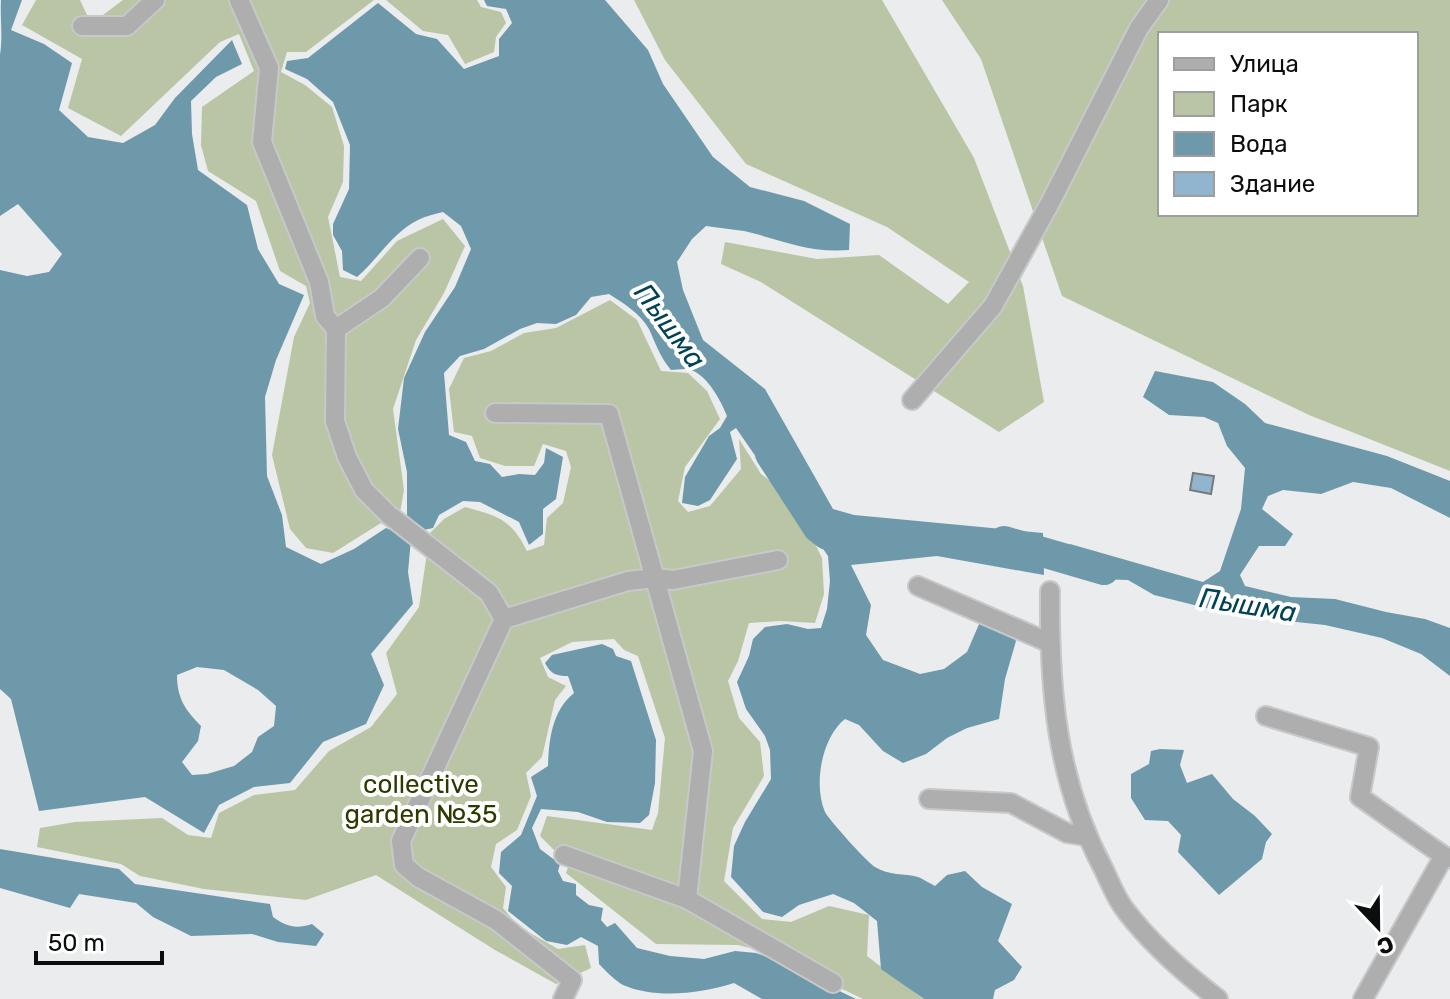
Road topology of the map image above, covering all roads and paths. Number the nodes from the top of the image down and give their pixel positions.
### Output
1 (155, 0) edge
2 (239, 0) edge
3 (1159, 0) edge
4 (82, 26) dead end
5 (420, 258) dead end
6 (331, 322) junction
7 (912, 400) dead end
8 (495, 413) dead end
9 (778, 560) dead end
10 (655, 578) junction
11 (918, 586) dead end
12 (1050, 591) dead end
13 (504, 619) junction
14 (1050, 643) junction
15 (1266, 716) dead end
16 (929, 799) dead end
17 (1085, 836) junction
18 (564, 855) dead end
19 (1447, 857) edge
20 (687, 899) junction
21 (833, 983) dead end
22 (563, 999) edge
23 (1218, 999) edge
24 (1363, 999) edge

1 - 4 street
2 - 6 street
3 - 7 street
5 - 6 street
6 - 13 street
8 - 10 street
9 - 10 street
10 - 13 street
10 - 20 street
11 - 14 street
12 - 14 street
13 - 22 street
14 - 17 street
15 - 19 street
16 - 17 street
17 - 23 street
18 - 20 street
19 - 24 street
20 - 21 street

